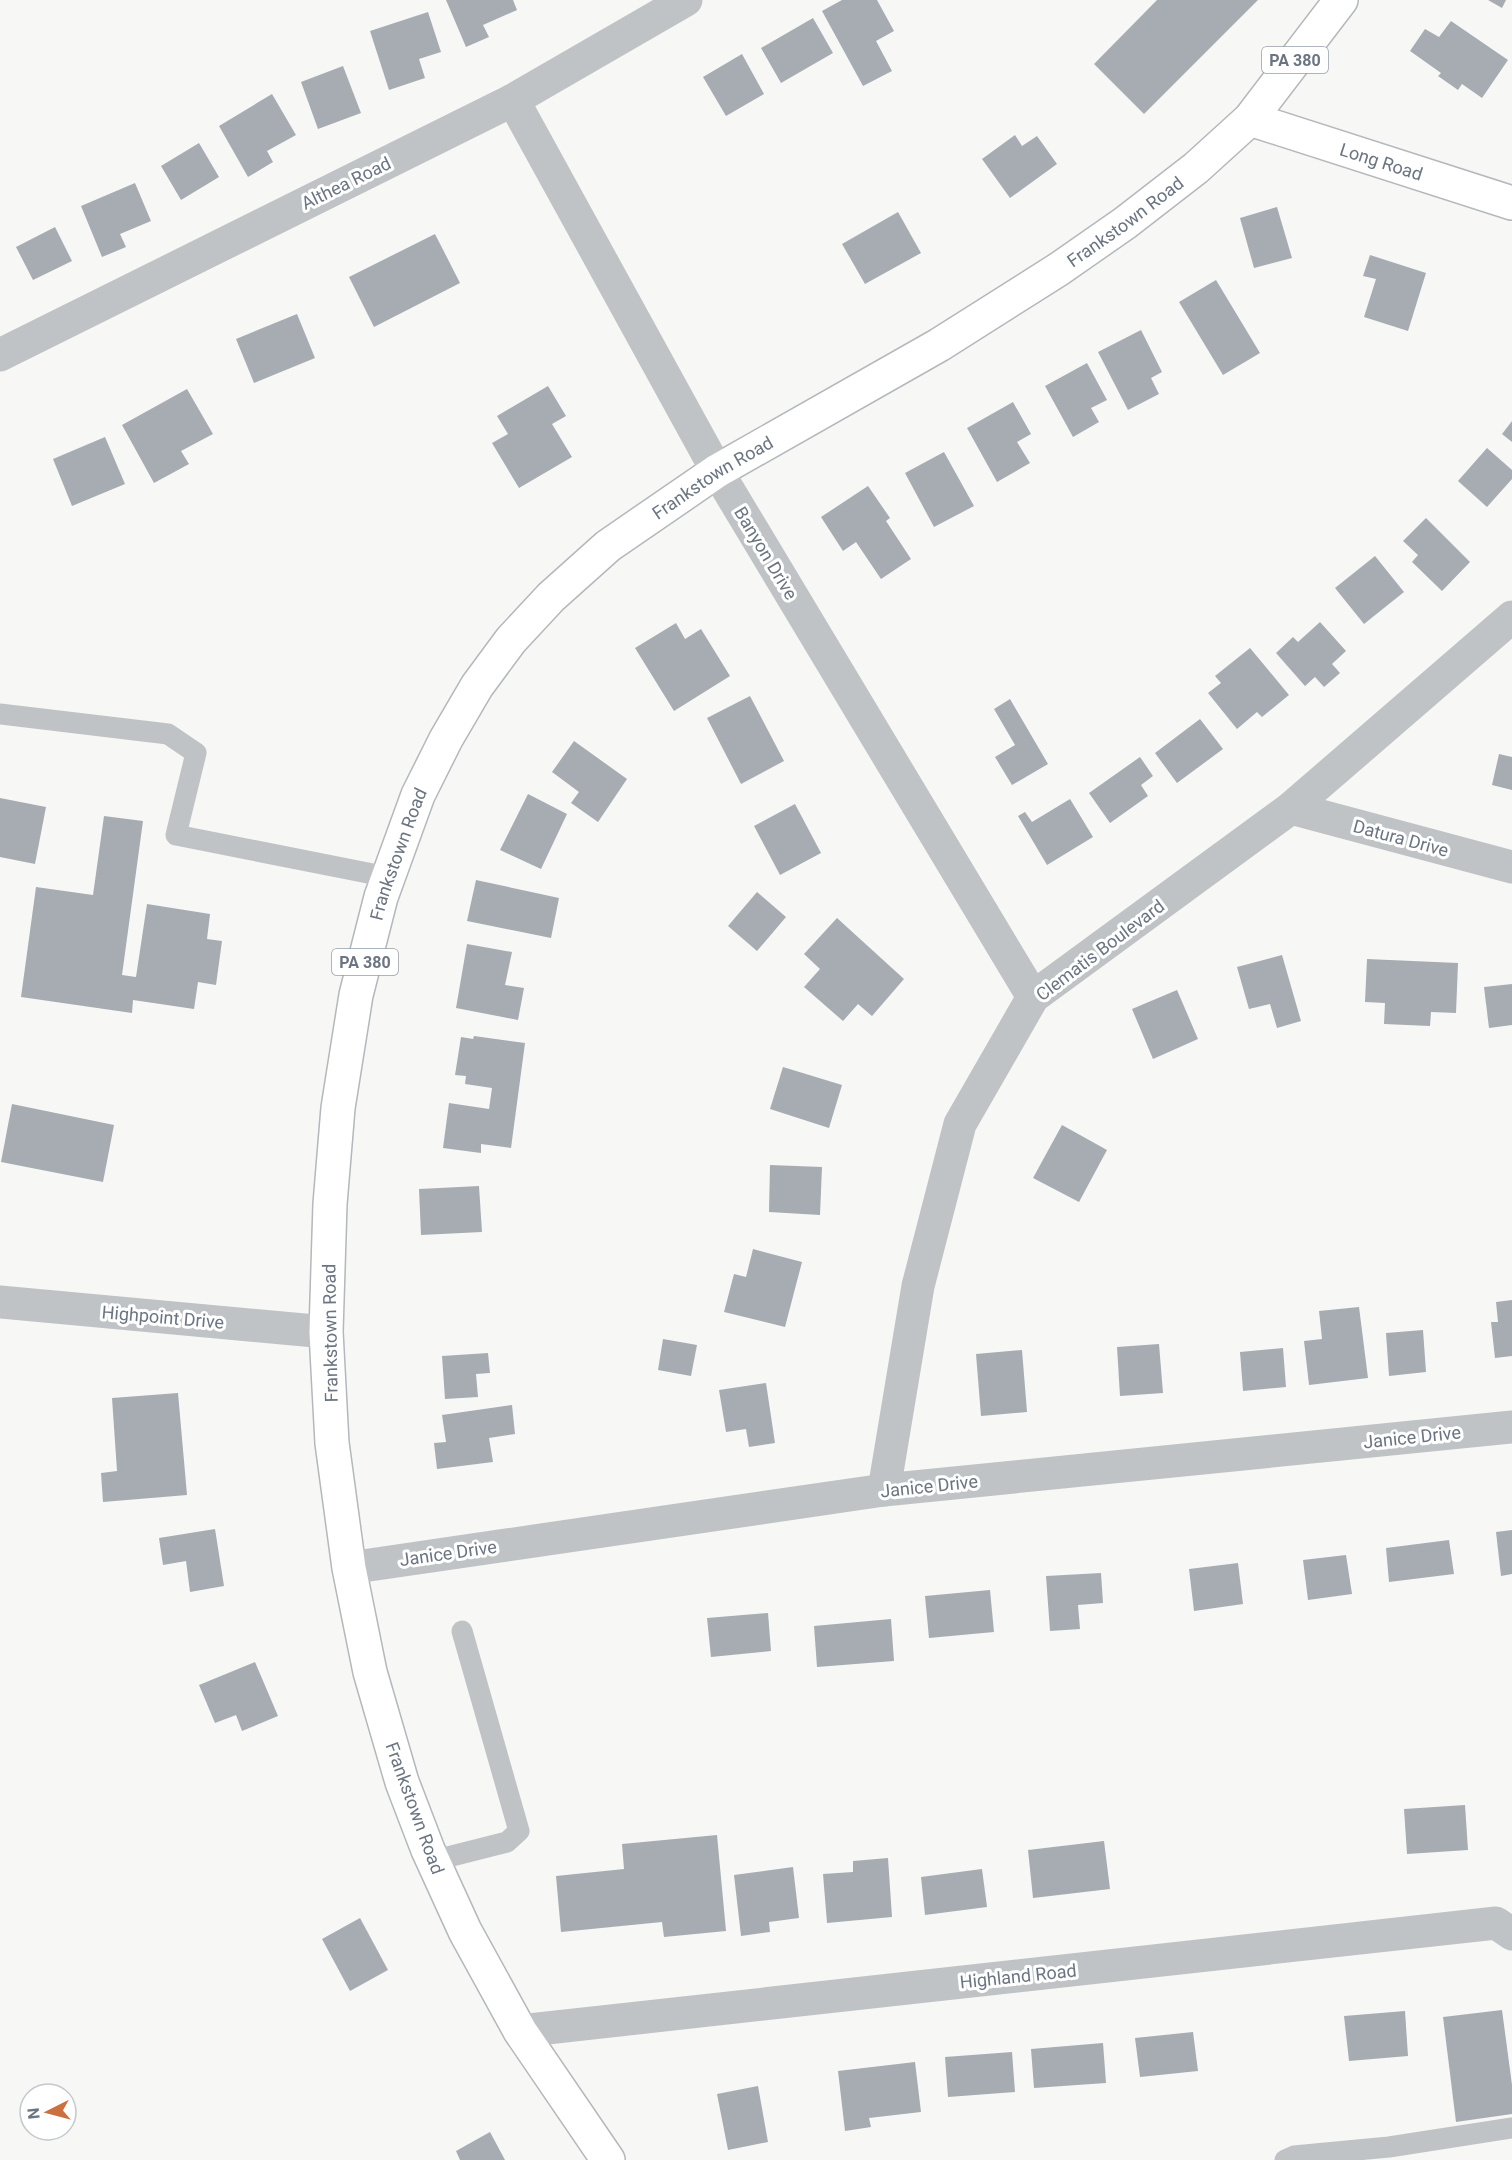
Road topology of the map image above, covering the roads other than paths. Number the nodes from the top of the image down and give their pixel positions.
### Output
1 (686, 0) edge
2 (1341, 0) edge
3 (513, 100) junction
4 (1250, 119) junction
5 (1512, 202) edge
6 (0, 355) edge
7 (717, 471) junction
8 (1512, 617) edge
9 (0, 714) edge
10 (1291, 808) junction
11 (1512, 867) edge
12 (388, 878) junction
13 (1033, 997) junction
14 (0, 1302) edge
15 (326, 1332) junction
16 (1512, 1427) edge
17 (884, 1490) junction
18 (349, 1568) junction
19 (462, 1630) dead end
20 (432, 1861) junction
21 (1512, 1934) edge
22 (520, 2031) junction
23 (1512, 2128) edge
24 (608, 2160) edge
25 (1285, 2160) edge

1 - 3 street, Althea Road
2 - 4 main road, Frankstown Road / PA 380
3 - 6 street, Althea Road
3 - 7 street, Banyon Drive
4 - 5 main road, Long Road
4 - 7 main road, Frankstown Road / PA 380
7 - 12 main road, Frankstown Road / PA 380
7 - 13 street, Banyon Drive
8 - 10 street, Clematis Boulevard
9 - 12 lane
10 - 11 street, Datura Drive
10 - 13 street, Clematis Boulevard
12 - 15 main road, Frankstown Road / PA 380
13 - 17 street, Clematis Boulevard
14 - 15 street, Highpoint Drive
15 - 18 main road, Frankstown Road / PA 380
16 - 17 street, Janice Drive
17 - 18 street, Janice Drive
18 - 20 main road, Frankstown Road / PA 380
19 - 20 lane
20 - 22 main road, Frankstown Road / PA 380
21 - 22 street, Highland Road
22 - 24 main road, Frankstown Road / PA 380
23 - 25 lane

